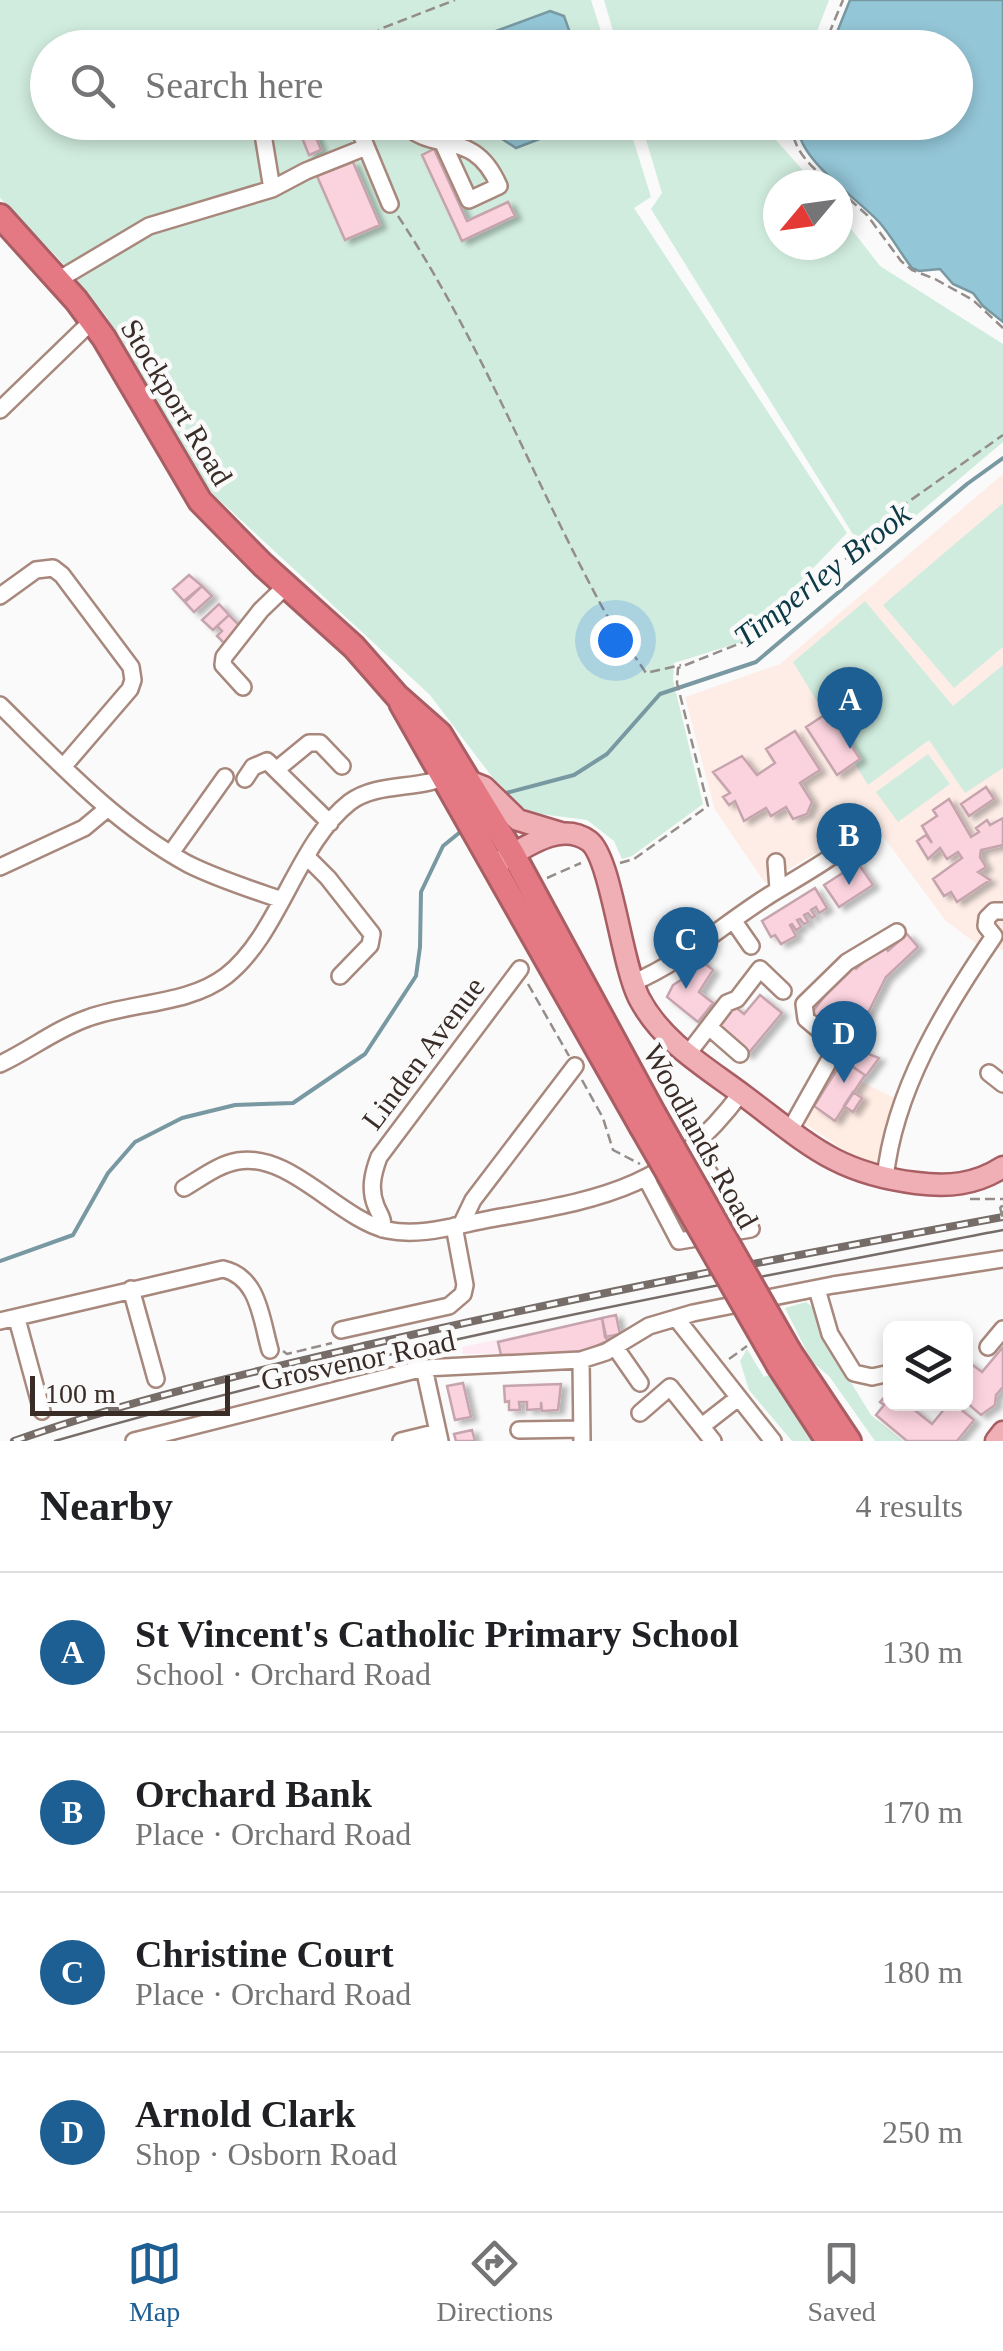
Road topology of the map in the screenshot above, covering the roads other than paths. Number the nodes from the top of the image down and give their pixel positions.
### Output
1 (263, 140) edge
2 (363, 140) edge
3 (366, 147) junction
4 (272, 189) junction
5 (390, 204) road end
6 (0, 216) edge
7 (58, 280) junction
8 (92, 321) junction
9 (0, 410) edge
10 (286, 586) junction
11 (0, 596) edge
12 (243, 686) dead end
13 (0, 705) edge
14 (342, 766) dead end
15 (63, 767) junction
16 (276, 770) junction
17 (459, 776) junction
18 (225, 778) dead end
19 (245, 778) dead end
20 (108, 808) junction
21 (330, 822) junction
22 (561, 833) junction
23 (171, 854) junction
24 (831, 856) dead end
25 (308, 858) junction
26 (503, 860) junction
27 (776, 862) dead end
28 (0, 867) edge
29 (778, 889) junction
30 (282, 900) junction
31 (1003, 911) edge
32 (733, 920) junction
33 (898, 932) dead end
34 (999, 936) edge
35 (751, 946) dead end
36 (520, 969) road end
37 (340, 976) dead end
38 (632, 984) junction
39 (783, 991) dead end
40 (708, 1027) junction
41 (740, 1054) dead end
42 (687, 1055) junction
43 (0, 1064) edge
44 (575, 1066) road end
45 (989, 1073) dead end
46 (1003, 1084) edge
47 (741, 1093) junction
48 (790, 1130) junction
49 (692, 1148) junction
50 (1003, 1167) edge
51 (644, 1172) junction
52 (710, 1174) dead end
53 (885, 1179) junction
54 (184, 1188) dead end
55 (458, 1225) junction
56 (382, 1229) junction
57 (751, 1229) dead end
58 (1003, 1259) edge
59 (131, 1289) junction
60 (818, 1289) junction
61 (676, 1318) junction
62 (17, 1319) junction
63 (0, 1321) edge
64 (1003, 1329) edge
65 (341, 1330) road end
66 (615, 1347) junction
67 (988, 1347) dead end
68 (270, 1350) road end
69 (784, 1359) junction
70 (581, 1360) junction
71 (424, 1368) junction
72 (883, 1374) edge
73 (156, 1379) dead end
74 (640, 1383) dead end
75 (738, 1398) junction
76 (41, 1411) dead end
77 (640, 1412) dead end
78 (702, 1426) junction
79 (520, 1430) dead end
80 (1003, 1432) edge
81 (582, 1435) edge
82 (439, 1436) edge
83 (144, 1440) edge
84 (401, 1441) edge
85 (712, 1441) edge
86 (773, 1441) edge
87 (828, 1441) edge
88 (849, 1441) edge
89 (996, 1441) edge

1 - 4 street
2 - 3 street
3 - 4 street
3 - 5 street
4 - 7 street
6 - 7 highway, Stockport Road
7 - 8 highway, Stockport Road
8 - 9 street
8 - 10 highway, Stockport Road
10 - 12 street
10 - 17 highway, Stockport Road
11 - 15 street
13 - 15 street
14 - 16 street
15 - 20 street
16 - 19 street
16 - 21 street
17 - 21 street
17 - 22 main road
17 - 26 highway, Stockport Road
18 - 23 street
20 - 23 street
20 - 28 street
21 - 25 street
22 - 26 main road
22 - 38 main road
23 - 30 street
24 - 29 street
25 - 30 street
25 - 37 street
26 - 69 highway, Woodlands Road, bridge
27 - 29 street
29 - 32 street
30 - 43 street
31 - 34 street
32 - 35 street
32 - 38 street
33 - 48 street
34 - 53 street
36 - 56 street, Linden Avenue
38 - 42 main road
39 - 40 street
40 - 41 street
40 - 42 street
42 - 47 main road
44 - 55 street
45 - 46 street
47 - 48 main road
47 - 49 street
48 - 53 main road
49 - 51 street
49 - 52 street
50 - 53 main road
51 - 55 street
51 - 57 street
54 - 56 street
55 - 56 street
55 - 65 street
58 - 60 street, Grosvenor Road
59 - 62 street
59 - 68 street
59 - 73 street
60 - 61 street, Grosvenor Road
60 - 72 street
61 - 66 street, Grosvenor Road
61 - 75 street
62 - 63 street
62 - 76 street
64 - 67 street
66 - 70 street, Grosvenor Road
66 - 74 street
69 - 87 highway, Woodlands Road
69 - 88 highway, Woodlands Road
70 - 71 street, Grosvenor Road
70 - 81 street
71 - 82 street
71 - 83 street, Grosvenor Road
75 - 78 street
75 - 86 street
77 - 78 street
78 - 85 street
79 - 81 street
80 - 89 main road
82 - 84 street

